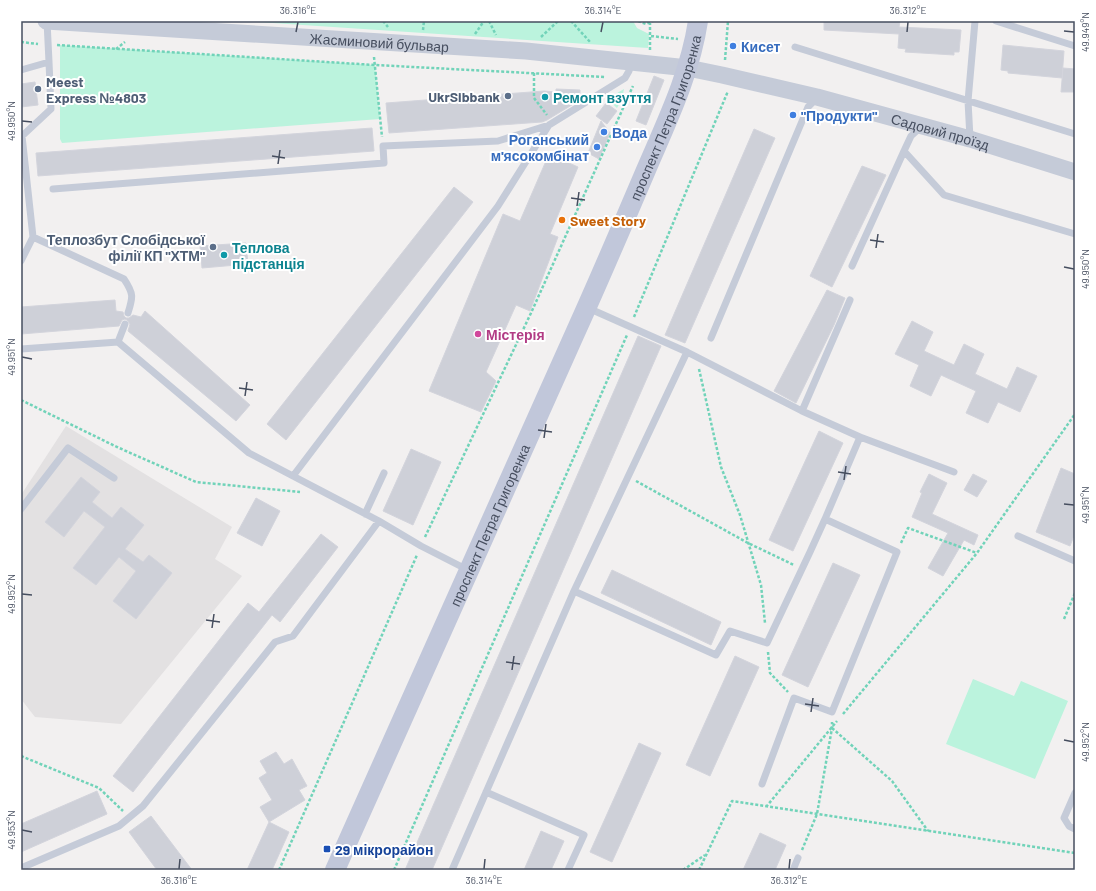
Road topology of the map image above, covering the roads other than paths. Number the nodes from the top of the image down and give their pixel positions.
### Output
1 (46, 21) edge
2 (698, 21) edge
3 (975, 21) edge
4 (996, 21) edge
5 (1075, 46) edge
6 (795, 47) dead end
7 (49, 62) junction
8 (632, 62) junction
9 (688, 68) junction
10 (21, 70) edge
11 (817, 97) junction
12 (968, 101) junction
13 (551, 123) junction
14 (921, 126) junction
15 (1075, 134) edge
16 (22, 136) edge
17 (970, 140) junction
18 (904, 152) junction
19 (1075, 172) edge
20 (53, 189) dead end
21 (1075, 234) edge
22 (33, 237) junction
23 (21, 261) edge
24 (852, 266) dead end
25 (850, 300) dead end
26 (586, 307) junction
27 (128, 314) dead end
28 (125, 324) dead end
29 (711, 338) dead end
30 (118, 342) junction
31 (21, 349) edge
32 (687, 352) junction
33 (802, 410) junction
34 (860, 437) junction
35 (954, 472) dead end
36 (384, 473) dead end
37 (293, 476) junction
38 (114, 478) dead end
39 (21, 509) edge
40 (365, 514) junction
41 (824, 519) junction
42 (379, 521) junction
43 (1018, 536) dead end
44 (1075, 561) edge
45 (469, 571) junction
46 (574, 591) junction
47 (762, 784) dead end
48 (486, 792) junction
49 (1075, 793) edge
50 (1075, 829) edge
51 (798, 858) road end
52 (21, 868) edge
53 (335, 870) edge
54 (452, 870) edge
55 (568, 870) edge
56 (793, 870) edge

1 - 7 lane
1 - 8 street, Жасминовий бульвар
2 - 9 main road, проспект Петра Григоренка
3 - 12 lane
4 - 5 lane
6 - 12 lane
7 - 10 lane
7 - 16 lane
8 - 9 street, Жасминовий бульвар
8 - 13 lane
9 - 11 street, Садовий проїзд
9 - 26 main road, проспект Петра Григоренка
11 - 14 street, Садовий проїзд
11 - 29 lane
12 - 15 lane
12 - 17 lane
13 - 20 lane
13 - 37 lane
14 - 17 street, Садовий проїзд
14 - 18 lane
16 - 22 lane
17 - 19 street, Садовий проїзд
18 - 21 lane
18 - 24 lane
22 - 23 lane
22 - 27 lane
25 - 33 lane
26 - 32 lane
26 - 45 main road, проспект Петра Григоренка
28 - 30 lane
30 - 31 lane
30 - 37 lane
32 - 33 lane
32 - 46 lane
33 - 34 lane
34 - 35 lane
34 - 41 lane
36 - 40 lane
37 - 40 lane
38 - 39 lane
40 - 42 lane
41 - 46 lane
41 - 47 lane
42 - 45 lane
42 - 52 lane
43 - 44 lane
45 - 53 main road, проспект Петра Григоренка
46 - 48 lane
48 - 54 lane
48 - 55 lane
49 - 50 lane
51 - 56 lane

